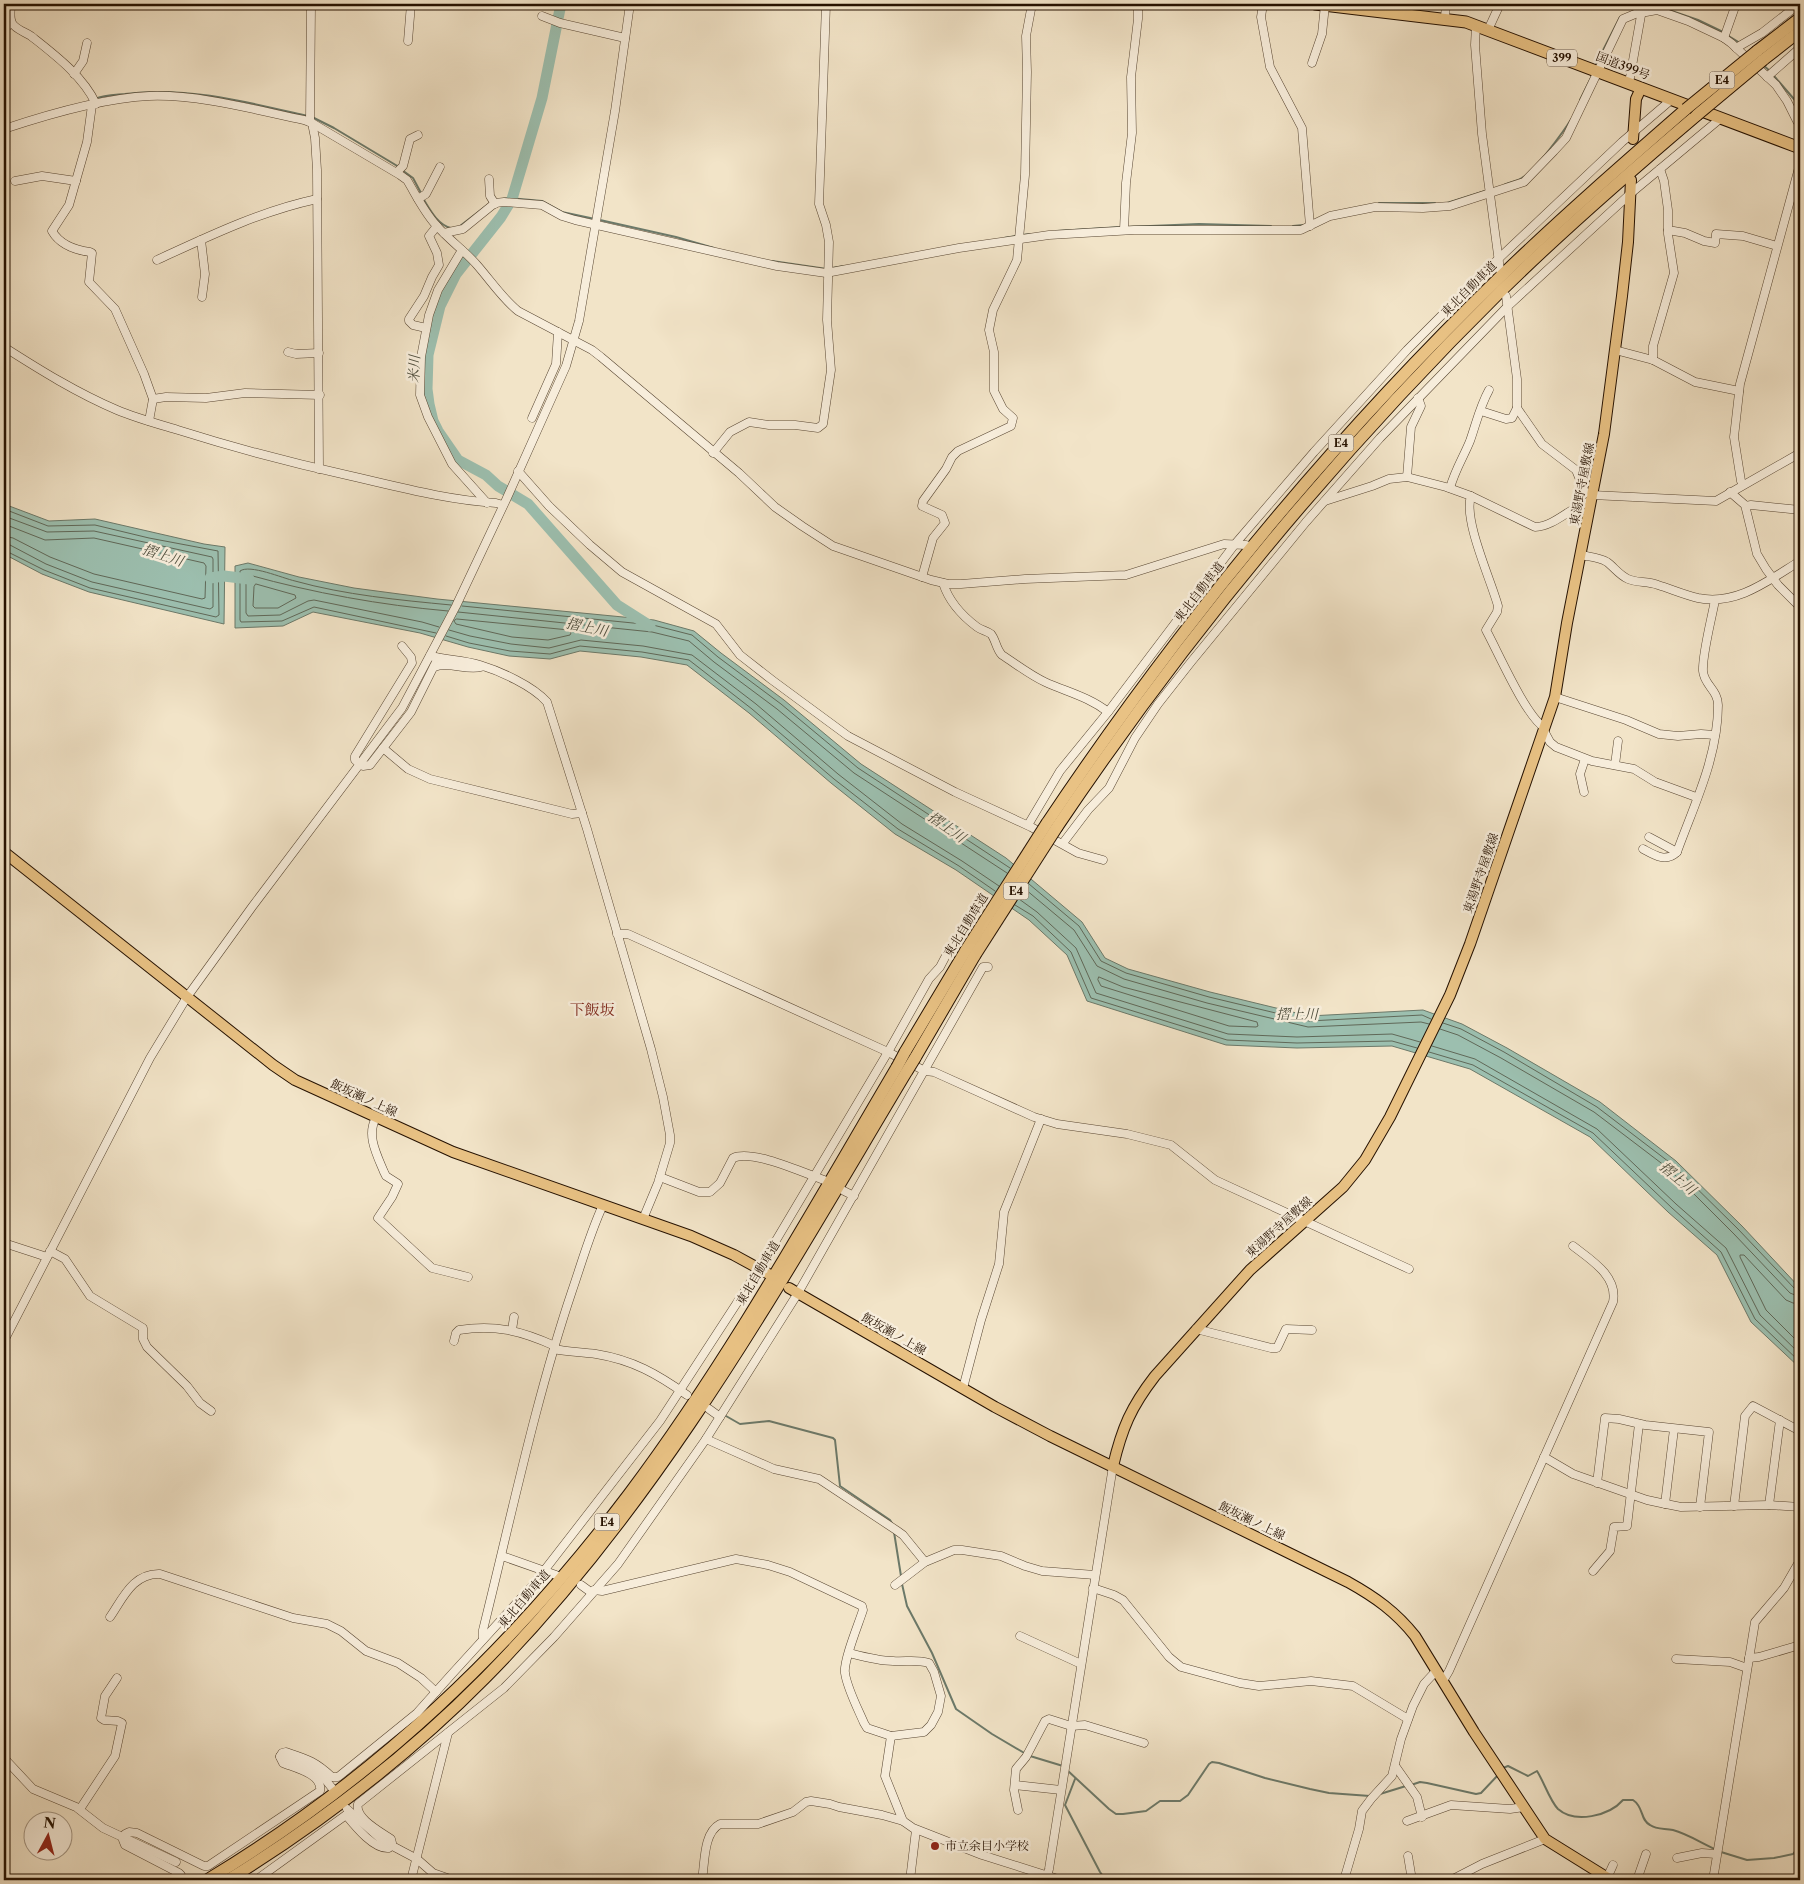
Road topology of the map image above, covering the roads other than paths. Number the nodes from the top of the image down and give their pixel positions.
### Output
1 (11, 4) edge
2 (312, 4) edge
3 (411, 4) edge
4 (630, 4) edge
5 (826, 4) edge
6 (1032, 4) edge
7 (1138, 4) edge
8 (1263, 4) edge
9 (1320, 4) edge
10 (1446, 4) edge
11 (1500, 4) edge
12 (1736, 4) edge
13 (1799, 4) edge
14 (1371, 7) edge
15 (1642, 8) edge
16 (542, 16) dead end
17 (1445, 18) junction
18 (1800, 18) edge
19 (11, 22) junction
20 (1476, 25) junction
21 (4, 30) edge
22 (1488, 30) junction
23 (1800, 31) edge
24 (1725, 35) junction
25 (625, 38) junction
26 (408, 41) dead end
27 (87, 43) dead end
28 (1740, 46) junction
29 (1800, 48) edge
30 (1760, 55) junction
31 (1312, 63) dead end
32 (1598, 72) junction
33 (74, 74) junction
34 (1770, 74) junction
35 (1635, 86) junction
36 (1672, 100) junction
37 (93, 102) junction
38 (1792, 111) junction
39 (1800, 115) edge
40 (1721, 118) junction
41 (310, 119) junction
42 (1800, 125) edge
43 (4, 130) edge
44 (418, 135) dead end
45 (1633, 136) junction
46 (1800, 148) edge
47 (1800, 164) edge
48 (440, 168) dead end
49 (1660, 169) junction
50 (399, 170) junction
51 (489, 179) dead end
52 (1631, 180) dead end
53 (15, 181) dead end
54 (76, 181) junction
55 (1490, 189) junction
56 (1630, 194) junction
57 (421, 198) junction
58 (317, 199) junction
59 (494, 202) junction
60 (596, 223) junction
61 (1310, 224) junction
62 (437, 226) junction
63 (1124, 228) junction
64 (1668, 230) junction
65 (444, 234) junction
66 (1019, 236) junction
67 (201, 240) junction
68 (1777, 246) junction
69 (462, 250) junction
70 (1498, 259) junction
71 (157, 260) dead end
72 (829, 270) junction
73 (1500, 270) dead end
74 (1506, 296) dead end
75 (202, 297) dead end
76 (1507, 307) junction
77 (426, 328) junction
78 (558, 332) junction
79 (574, 340) junction
80 (4, 347) edge
81 (1615, 350) junction
82 (288, 352) dead end
83 (319, 353) junction
84 (1653, 360) junction
85 (1488, 390) dead end
86 (1739, 390) junction
87 (320, 395) junction
88 (1418, 398) junction
89 (153, 399) junction
90 (1517, 408) junction
91 (1480, 411) junction
92 (532, 418) dead end
93 (149, 421) junction
94 (713, 453) junction
95 (1800, 453) edge
96 (319, 469) junction
97 (518, 471) junction
98 (1407, 478) junction
99 (1743, 484) junction
100 (1450, 488) junction
101 (1730, 492) junction
102 (1471, 496) junction
103 (1591, 498) junction
104 (1325, 501) junction
105 (487, 502) junction
106 (503, 505) junction
107 (1746, 506) junction
108 (1800, 510) edge
109 (1235, 544) junction
110 (1246, 545) dead end
111 (1581, 556) junction
112 (1800, 562) edge
113 (922, 577) junction
114 (1773, 580) junction
115 (943, 583) junction
116 (1716, 600) junction
117 (1800, 607) edge
118 (402, 646) dead end
119 (434, 654) junction
120 (434, 667) junction
121 (484, 667) junction
122 (1555, 696) junction
123 (1108, 712) junction
124 (1544, 730) junction
125 (1715, 735) junction
126 (1618, 741) dead end
127 (383, 748) junction
128 (1585, 758) junction
129 (360, 764) junction
130 (1616, 765) junction
131 (1584, 792) dead end
132 (1696, 797) junction
133 (582, 813) junction
134 (1028, 825) junction
135 (1649, 837) dead end
136 (1063, 843) junction
137 (1643, 849) dead end
138 (4, 852) edge
139 (1677, 852) junction
140 (1103, 860) dead end
141 (617, 934) junction
142 (951, 946) dead end
143 (988, 967) dead end
144 (933, 974) junction
145 (942, 979) dead end
146 (187, 997) junction
147 (888, 1052) junction
148 (902, 1069) junction
149 (925, 1071) junction
150 (376, 1118) junction
151 (1042, 1119) junction
152 (813, 1176) junction
153 (660, 1177) junction
154 (824, 1180) dead end
155 (844, 1191) dead end
156 (854, 1196) junction
157 (603, 1205) junction
158 (643, 1219) junction
159 (1304, 1221) junction
160 (4, 1243) edge
161 (1573, 1246) dead end
162 (48, 1254) junction
163 (1409, 1269) dead end
164 (763, 1271) junction
165 (468, 1277) dead end
166 (794, 1290) junction
167 (514, 1317) dead end
168 (1196, 1329) junction
169 (512, 1330) junction
170 (1312, 1330) dead end
171 (4, 1340) edge
172 (454, 1341) dead end
173 (554, 1348) junction
174 (963, 1388) junction
175 (684, 1393) junction
176 (709, 1409) dead end
177 (210, 1411) dead end
178 (720, 1417) junction
179 (1780, 1420) junction
180 (1639, 1424) junction
181 (1674, 1429) junction
182 (1800, 1431) edge
183 (706, 1439) junction
184 (1544, 1457) junction
185 (1113, 1466) junction
186 (1597, 1483) junction
187 (1631, 1494) junction
188 (1665, 1504) junction
189 (1769, 1505) junction
190 (1734, 1506) junction
191 (1700, 1507) junction
192 (1800, 1507) edge
193 (1800, 1554) edge
194 (502, 1556) junction
195 (926, 1562) junction
196 (545, 1570) junction
197 (1593, 1571) dead end
198 (556, 1575) dead end
199 (1095, 1575) junction
200 (581, 1585) dead end
201 (895, 1585) dead end
202 (1093, 1588) junction
203 (593, 1592) junction
204 (110, 1617) dead end
205 (1020, 1636) dead end
206 (484, 1639) junction
207 (1800, 1645) edge
208 (849, 1654) junction
209 (1749, 1658) junction
210 (1676, 1659) dead end
211 (1081, 1664) junction
212 (1747, 1668) junction
213 (1436, 1671) junction
214 (117, 1678) dead end
215 (1442, 1681) junction
216 (436, 1692) junction
217 (1408, 1720) junction
218 (1071, 1726) junction
219 (448, 1733) junction
220 (890, 1736) junction
221 (1144, 1743) dead end
222 (280, 1756) junction
223 (4, 1758) edge
224 (1396, 1767) junction
225 (1015, 1785) junction
226 (332, 1788) dead end
227 (1061, 1790) junction
228 (1524, 1807) junction
229 (347, 1809) dead end
230 (80, 1810) junction
231 (1018, 1810) dead end
232 (1422, 1817) junction
233 (903, 1821) junction
234 (1407, 1821) dead end
235 (916, 1830) junction
236 (124, 1837) junction
237 (1545, 1839) junction
238 (391, 1845) junction
239 (1646, 1854) dead end
240 (1716, 1854) junction
241 (1408, 1856) dead end
242 (1677, 1858) dead end
243 (417, 1859) junction
244 (176, 1862) dead end
245 (1613, 1865) dead end
246 (1046, 1878) edge
247 (1609, 1879) edge
248 (182, 1880) edge
249 (207, 1880) edge
250 (228, 1880) edge
251 (256, 1880) edge
252 (411, 1880) edge
253 (453, 1880) edge
254 (702, 1880) edge
255 (910, 1880) edge
256 (1061, 1880) edge
257 (1344, 1880) edge
258 (1412, 1880) edge
259 (1451, 1880) edge
260 (1637, 1880) edge
261 (1712, 1880) edge

1 - 19 street
2 - 41 street
3 - 26 street
4 - 25 street
5 - 72 street
6 - 66 street
7 - 63 street
8 - 61 street
9 - 14 highway, 国道399号 / 399
9 - 31 street
10 - 17 street
11 - 22 street
12 - 24 street
13 - 28 street
14 - 17 highway, 国道399号 / 399
15 - 24 street
15 - 32 street
15 - 35 street
16 - 25 street
17 - 20 highway, 国道399号 / 399
18 - 30 highway, 東北自動車道 / E4
19 - 21 street
19 - 33 street
20 - 22 highway, 国道399号 / 399
20 - 55 street
22 - 32 highway, 国道399号 / 399
23 - 30 highway, 東北自動車道 / E4
24 - 28 street
25 - 60 street
27 - 33 street
28 - 34 street
29 - 34 street
30 - 148 highway, 東北自動車道 / E4, bridge
32 - 35 highway, 国道399号 / 399
32 - 55 street
33 - 37 street
34 - 38 street
35 - 36 highway, 国道399号 / 399
35 - 45 main road
36 - 40 highway, 国道399号 / 399
36 - 45 street
37 - 41 street
37 - 43 street
37 - 54 street
38 - 39 street
38 - 42 street
40 - 46 highway, 国道399号 / 399
40 - 49 street
41 - 50 street
41 - 58 street
44 - 50 street
45 - 70 street
47 - 68 street
48 - 57 street
49 - 56 street
49 - 64 street
50 - 57 street
51 - 59 street
52 - 56 main road, 東湯野寺屋敷線
53 - 54 street
54 - 89 street
55 - 61 street
55 - 70 street
56 - 76 street
56 - 81 main road, 東湯野寺屋敷線
57 - 62 street
58 - 67 street
58 - 83 street
59 - 60 street
59 - 65 street
60 - 72 street
60 - 79 street
61 - 63 street
62 - 65 street
62 - 77 street
63 - 66 street
64 - 68 street
64 - 84 street
65 - 69 street
66 - 72 street
66 - 113 street
67 - 71 street
67 - 75 street
68 - 86 street
69 - 77 street
69 - 78 street
70 - 73 street
70 - 109 street
72 - 94 street
74 - 76 street
76 - 88 street
76 - 90 street
77 - 105 street
78 - 79 street
78 - 92 street
79 - 94 street
79 - 97 street
80 - 93 street
81 - 84 street
81 - 103 main road, 東湯野寺屋敷線
82 - 83 street
83 - 87 street
84 - 86 street
85 - 91 street
86 - 99 street
87 - 89 street
87 - 96 street
88 - 98 street
88 - 104 street
89 - 93 street
90 - 91 street
90 - 103 street
91 - 100 street
93 - 96 street
94 - 113 street
95 - 99 street
96 - 105 street
97 - 106 street
97 - 134 street
98 - 100 street
98 - 104 street
99 - 101 street
100 - 102 street
101 - 103 street
101 - 107 street
102 - 103 street
102 - 124 street
103 - 111 main road, 東湯野寺屋敷線
104 - 136 street
105 - 106 street
106 - 119 street
107 - 108 street
107 - 114 street
109 - 110 street
109 - 115 street
109 - 123 street
111 - 116 street
111 - 122 main road, 東湯野寺屋敷線
112 - 114 street
113 - 115 street
114 - 116 street
114 - 117 street
115 - 123 street
116 - 125 street
118 - 129 street
119 - 120 street
119 - 121 street
119 - 129 street
120 - 121 street
120 - 127 street
121 - 133 street
122 - 124 main road, 東湯野寺屋敷線
122 - 125 street
123 - 134 street
124 - 128 street
124 - 159 main road, 東湯野寺屋敷線
125 - 132 street
126 - 130 street
127 - 129 street
127 - 133 street
128 - 130 street
128 - 131 street
129 - 146 street
130 - 132 street
132 - 139 street
133 - 141 street
134 - 136 street
135 - 139 street
136 - 140 street
137 - 139 street
138 - 146 main road, 飯坂瀬ノ上線
141 - 147 street
141 - 153 street
142 - 144 street
143 - 149 street
144 - 145 street
144 - 147 street
146 - 150 main road, 飯坂瀬ノ上線
146 - 162 street
147 - 149 street
147 - 152 street
148 - 249 highway, 東北自動車道 / E4
148 - 250 highway, 東北自動車道 / E4
149 - 151 street
149 - 156 street
150 - 157 main road, 飯坂瀬ノ上線
150 - 165 street
151 - 159 street
151 - 174 street
152 - 153 street
152 - 154 street
152 - 164 street
153 - 158 street
155 - 156 street
156 - 166 street
157 - 158 main road, 飯坂瀬ノ上線
157 - 173 street
158 - 164 main road, 飯坂瀬ノ上線
159 - 163 street
159 - 168 main road, 東湯野寺屋敷線
160 - 162 street
161 - 184 street
162 - 171 street
162 - 177 street
164 - 175 street
166 - 174 main road, 飯坂瀬ノ上線
166 - 178 street
167 - 169 street
168 - 170 street
168 - 185 main road, 東湯野寺屋敷線
169 - 172 street
169 - 173 street
173 - 175 street
173 - 194 street
174 - 185 main road, 飯坂瀬ノ上線
175 - 196 street
176 - 178 street
178 - 183 street
179 - 182 street
179 - 189 street
179 - 190 street
180 - 181 street
180 - 186 street
180 - 187 street
181 - 188 street
181 - 191 street
183 - 195 street
183 - 203 street
184 - 186 street
184 - 215 street
185 - 199 street
185 - 213 main road, 飯坂瀬ノ上線
186 - 187 street
187 - 188 street
187 - 197 street
188 - 191 street
189 - 190 street
189 - 192 street
190 - 191 street
193 - 209 street
194 - 196 street
194 - 206 street
195 - 199 street
195 - 201 street
196 - 198 street
196 - 206 street
199 - 202 street
200 - 203 street
202 - 211 street
202 - 217 street
203 - 208 street
203 - 219 street
204 - 216 street
205 - 211 street
206 - 216 street
207 - 209 street
208 - 220 street
208 - 220 street
209 - 212 street
210 - 212 street
211 - 218 street
212 - 240 street
213 - 215 main road, 飯坂瀬ノ上線
213 - 217 street
214 - 230 street
215 - 228 main road, 飯坂瀬ノ上線
216 - 222 street
217 - 224 street
218 - 221 street
218 - 225 street
218 - 227 street
219 - 238 street
219 - 243 street
220 - 233 street
222 - 226 street
222 - 236 street
223 - 230 street
224 - 232 street
224 - 257 street
225 - 227 street
225 - 231 street
227 - 246 street
228 - 232 street
228 - 237 main road, 飯坂瀬ノ上線
229 - 238 street
230 - 236 street
232 - 234 street
233 - 235 street
233 - 254 street
235 - 246 street
235 - 255 street
236 - 244 street
236 - 248 street
237 - 247 main road, 飯坂瀬ノ上線
237 - 259 street
238 - 243 street
238 - 251 street
239 - 260 street
240 - 242 street
240 - 261 street
241 - 258 street
243 - 252 street
243 - 253 street
245 - 247 street
246 - 256 street

